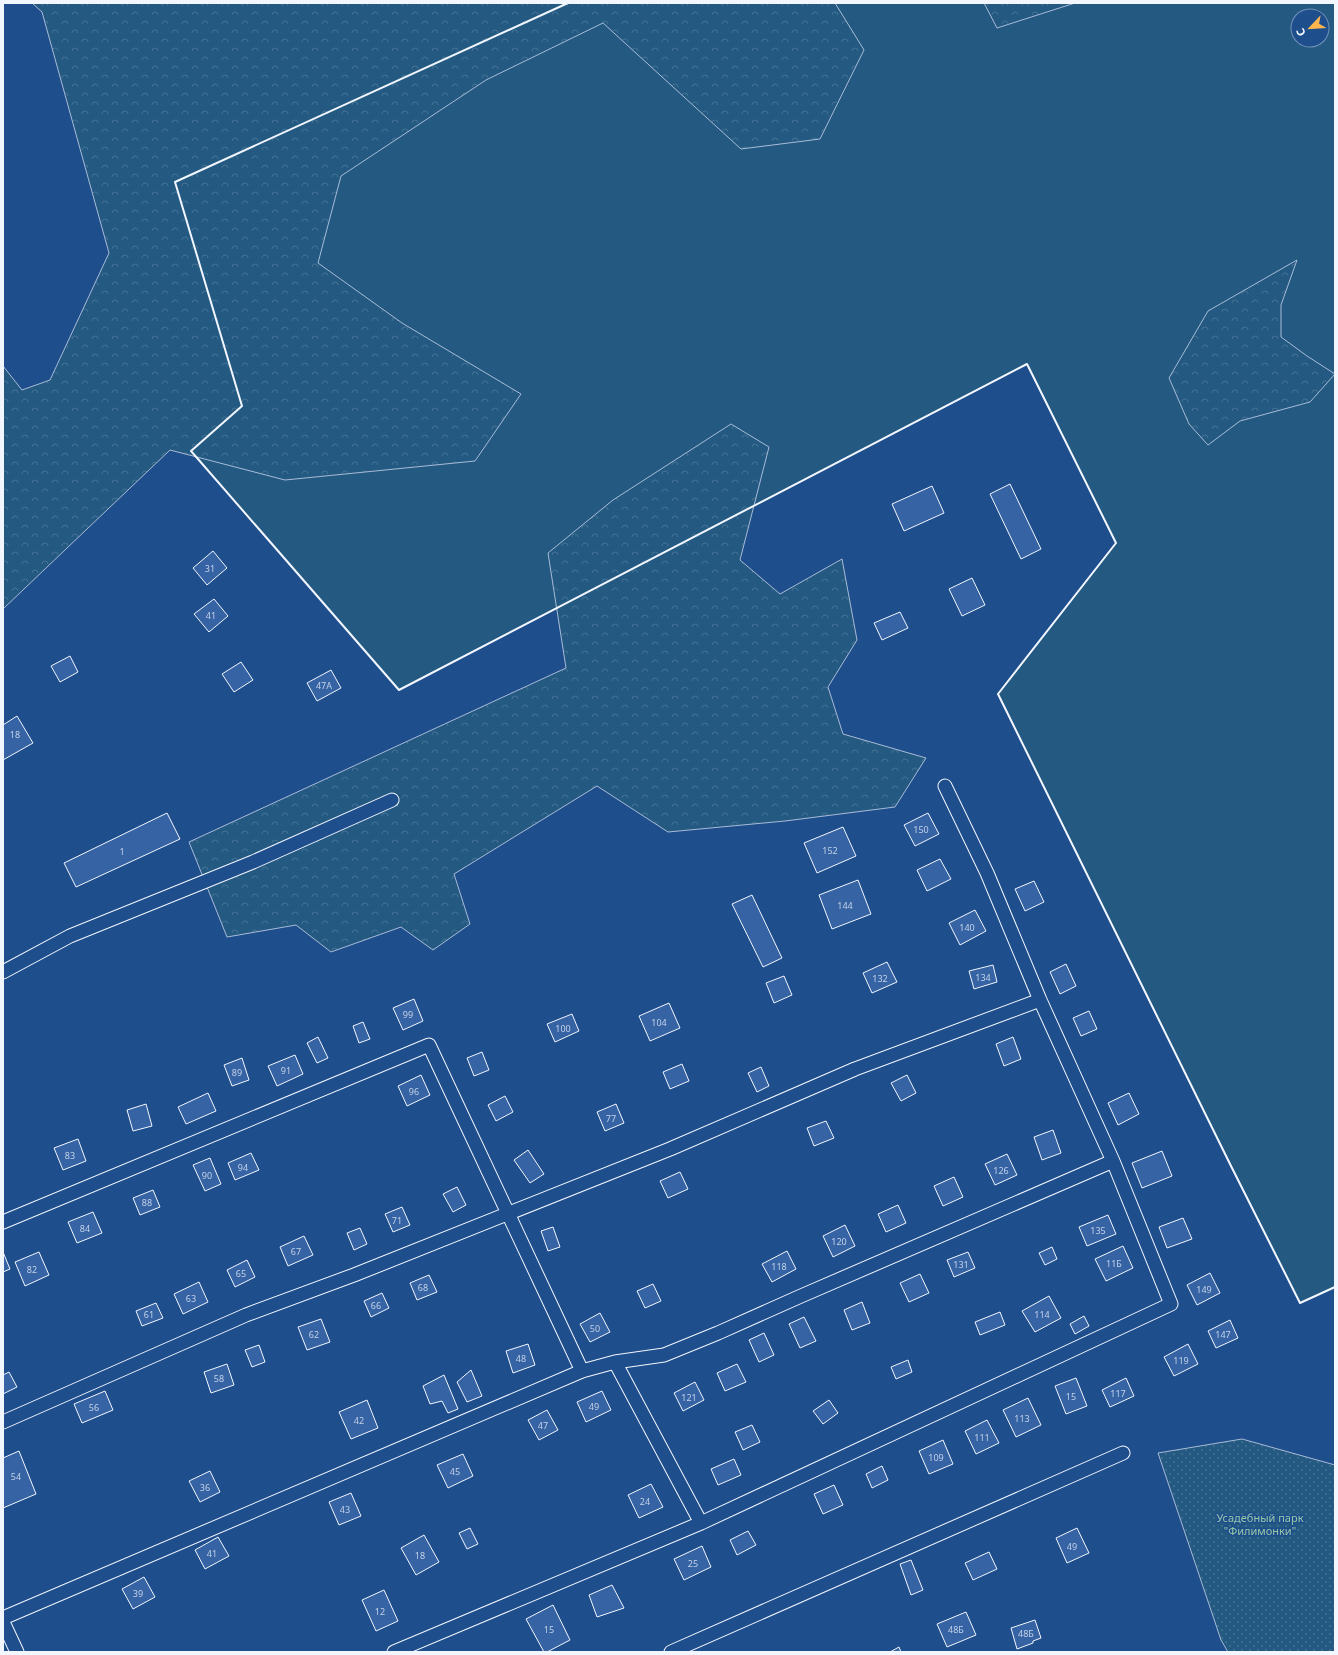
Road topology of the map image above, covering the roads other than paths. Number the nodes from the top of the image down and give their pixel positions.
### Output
1 (945, 786) dead end
2 (392, 800) dead end
3 (3, 972) edge
4 (1040, 1000) junction
5 (1113, 1161) junction
6 (508, 1214) junction
7 (3, 1222) edge
8 (615, 1362) junction
9 (582, 1372) junction
10 (3, 1422) edge
11 (1122, 1453) dead end
12 (701, 1523) junction
13 (3, 1618) edge
14 (3, 1622) edge
15 (17, 1652) edge
16 (394, 1652) edge
17 (671, 1652) edge

1 - 4 street
2 - 3 street
4 - 5 street
4 - 6 street
5 - 8 street
5 - 12 street
6 - 7 street
6 - 9 street
6 - 10 street
8 - 9 street
8 - 12 street
9 - 13 street
11 - 17 street
12 - 16 street
14 - 15 street

